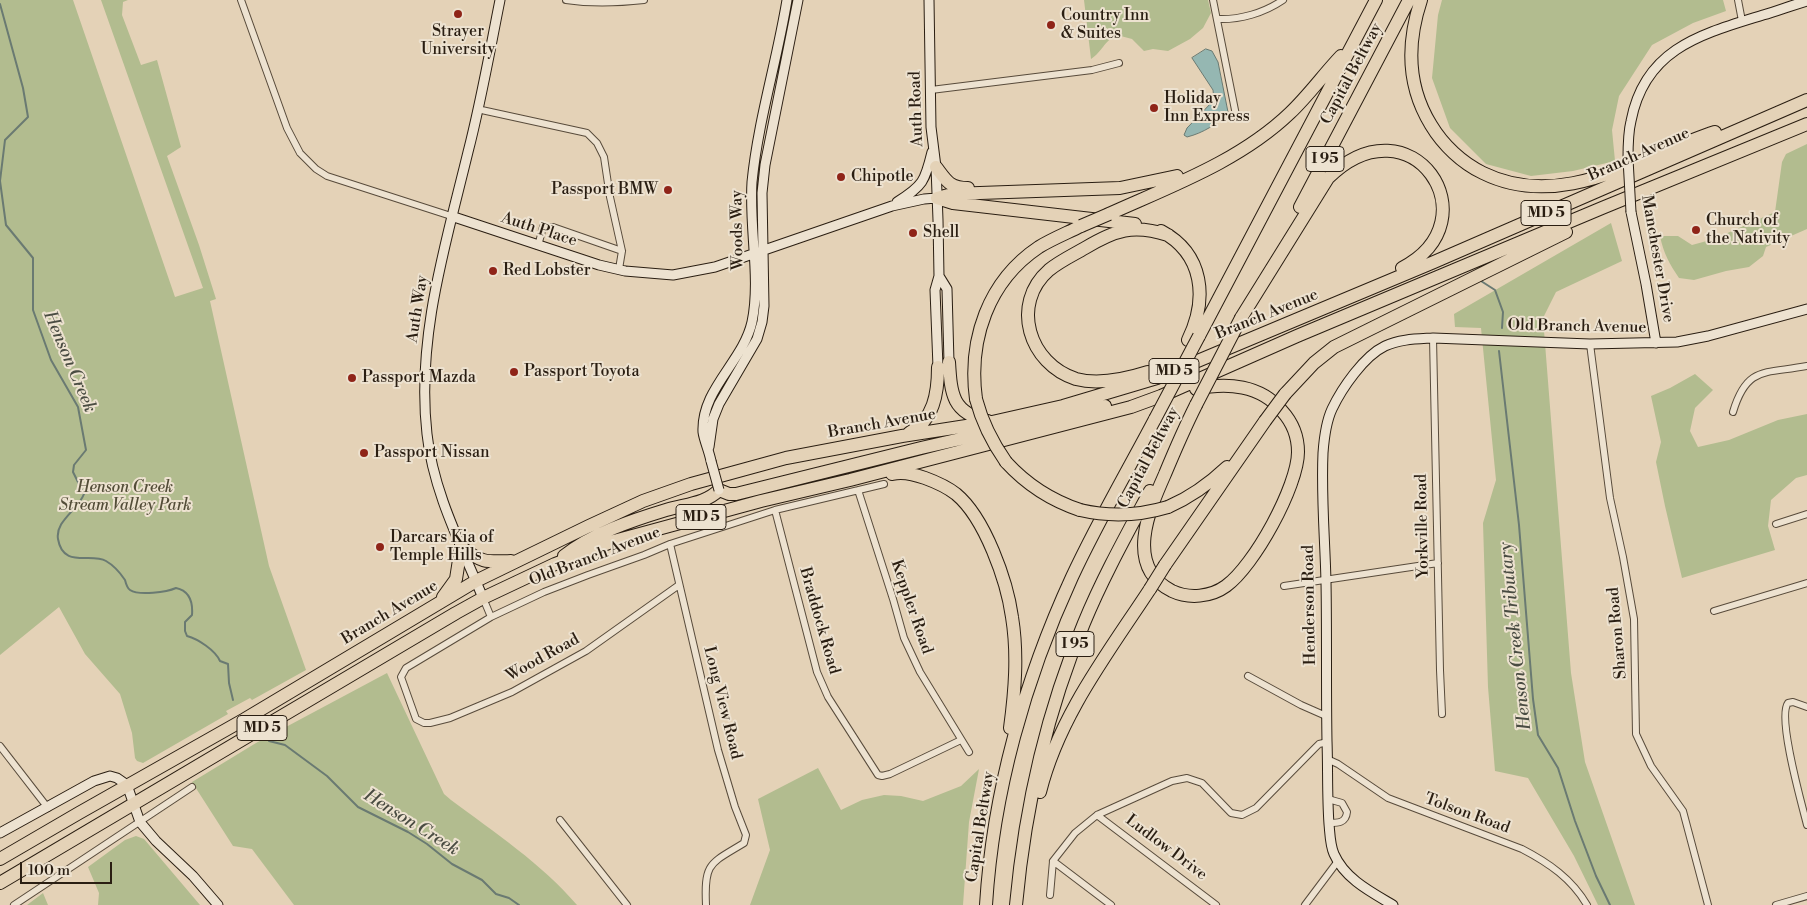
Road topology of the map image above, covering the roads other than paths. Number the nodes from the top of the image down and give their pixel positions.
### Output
1 (241, 0) edge
2 (500, 0) edge
3 (566, 0) edge
4 (644, 0) edge
5 (787, 0) edge
6 (798, 0) edge
7 (929, 0) edge
8 (1213, 0) edge
9 (1283, 0) edge
10 (1376, 0) edge
11 (1409, 0) edge
12 (1421, 0) edge
13 (1738, 0) edge
14 (1807, 0) edge
15 (1217, 19) junction
16 (1742, 21) junction
17 (1352, 46) junction
18 (1119, 63) dead end
19 (931, 90) junction
20 (1807, 100) edge
21 (477, 109) junction
22 (1782, 110) junction
23 (1236, 115) dead end
24 (1807, 124) edge
25 (933, 147) junction
26 (936, 167) junction
27 (1206, 169) junction
28 (1695, 170) junction
29 (1019, 191) junction
30 (937, 198) junction
31 (892, 206) junction
32 (451, 216) junction
33 (1168, 235) junction
34 (538, 246) junction
35 (762, 250) junction
36 (622, 251) junction
37 (753, 253) junction
38 (619, 270) junction
39 (1807, 309) edge
40 (1310, 315) junction
41 (1241, 318) junction
42 (1297, 336) junction
43 (1194, 338) junction
44 (1433, 338) junction
45 (1248, 340) junction
46 (1656, 343) junction
47 (1590, 344) junction
48 (944, 364) junction
49 (1807, 366) edge
50 (1196, 404) junction
51 (1733, 412) dead end
52 (1265, 421) junction
53 (992, 422) junction
54 (1068, 424) junction
55 (902, 436) junction
56 (709, 449) junction
57 (850, 480) junction
58 (884, 484) dead end
59 (858, 490) junction
60 (717, 492) junction
61 (775, 510) junction
62 (1807, 514) edge
63 (1776, 524) dead end
64 (670, 544) junction
65 (461, 547) junction
66 (516, 561) junction
67 (1438, 563) junction
68 (555, 564) junction
69 (476, 581) junction
70 (1326, 581) junction
71 (1807, 583) edge
72 (679, 585) junction
73 (1284, 586) dead end
74 (483, 598) junction
75 (434, 606) junction
76 (1714, 611) dead end
77 (491, 617) junction
78 (1248, 676) dead end
79 (403, 687) joint
80 (1804, 706) edge
81 (1442, 714) dead end
82 (1326, 716) junction
83 (960, 740) junction
84 (1328, 742) junction
85 (0, 746) edge
86 (969, 752) dead end
87 (1327, 759) junction
88 (127, 785) junction
89 (192, 787) dead end
90 (1328, 799) junction
91 (133, 805) junction
92 (48, 808) junction
93 (1097, 815) junction
94 (996, 818) junction
95 (560, 820) dead end
96 (140, 822) junction
97 (1329, 823) junction
98 (1807, 825) edge
99 (0, 833) edge
100 (0, 860) edge
101 (1052, 861) junction
102 (1338, 861) junction
103 (0, 883) edge
104 (1050, 896) dead end
105 (1807, 896) edge
106 (14, 905) edge
107 (218, 905) edge
108 (627, 905) edge
109 (706, 905) edge
110 (986, 905) edge
111 (1017, 905) edge
112 (1111, 905) edge
113 (1216, 905) edge
114 (1304, 905) edge
115 (1393, 905) edge
116 (1587, 905) edge
117 (1708, 905) edge
118 (1776, 905) edge

1 - 32 street, Auth Place
2 - 21 street, Auth Way
3 - 4 street
5 - 37 street, Woods Way
6 - 35 street, Woods Way
7 - 19 street, Auth Road
8 - 15 street
9 - 15 street
10 - 17 highway, Capital Beltway / I 95
11 - 41 highway, Capital Beltway / I 95
12 - 22 highway
13 - 16 street
14 - 16 street, Manchester Drive
15 - 23 street
16 - 46 street, Manchester Drive, bridge
17 - 27 highway
17 - 43 highway, Capital Beltway / I 95
18 - 19 street
19 - 25 street, Auth Road
20 - 22 highway, Branch Avenue / MD 5
21 - 32 street, Auth Way
21 - 36 street
22 - 40 highway, Branch Avenue / MD 5
24 - 28 highway, Branch Avenue / MD 5
25 - 26 street, Auth Road
25 - 31 street
26 - 29 highway
26 - 30 street, Auth Road
27 - 29 highway
27 - 52 highway, bridge
28 - 42 highway, Branch Avenue / MD 5
28 - 52 highway, bridge
29 - 30 highway
30 - 31 street, Auth Place
30 - 33 highway
30 - 48 street, Auth Road
31 - 35 street, Auth Place
32 - 34 street, Auth Place
32 - 65 street, Auth Way
33 - 43 highway
33 - 45 highway
34 - 36 street
34 - 38 street, Auth Place
35 - 37 street, Auth Place
35 - 56 street, Woods Way
36 - 38 street
37 - 38 street, Auth Place
37 - 56 street, Woods Way
39 - 46 street, Old Branch Avenue
40 - 41 highway
40 - 45 highway, Branch Avenue / MD 5
41 - 50 highway, Capital Beltway / I 95, bridge
42 - 54 highway, Branch Avenue / MD 5
42 - 60 highway
43 - 94 highway, Capital Beltway / I 95, bridge
44 - 47 street, Old Branch Avenue
44 - 67 street, Yorkville Road
44 - 70 street, Henderson Road
45 - 53 highway, Branch Avenue / MD 5
46 - 47 street, Old Branch Avenue
47 - 117 street, Sharon Road
48 - 53 highway
48 - 55 highway
49 - 51 street
50 - 54 highway
50 - 111 highway, Capital Beltway / I 95
52 - 111 highway, bridge
53 - 55 highway, Branch Avenue / MD 5
54 - 57 highway, Branch Avenue / MD 5
55 - 66 highway, Branch Avenue / MD 5
56 - 60 street, Woods Way, bridge
57 - 68 highway, Branch Avenue / MD 5
57 - 94 highway
58 - 59 street, Old Branch Avenue
59 - 61 street, Old Branch Avenue
59 - 83 street, Keppler Road
60 - 68 highway
61 - 64 street, Old Branch Avenue
61 - 83 street, Braddock Road
62 - 63 street
64 - 72 street, Long View Road
64 - 77 street, Old Branch Avenue
65 - 66 highway
65 - 69 street, Auth Way
65 - 75 highway
66 - 69 highway, Branch Avenue / MD 5
67 - 70 street
67 - 81 street, Yorkville Road
68 - 74 highway, Branch Avenue / MD 5
69 - 74 street, Auth Way
69 - 75 highway, Branch Avenue / MD 5
70 - 73 street
70 - 82 street, Henderson Road
71 - 76 street
72 - 79 street, Wood Road
72 - 109 street, Long View Road
74 - 77 street, Auth Way
74 - 91 highway, Branch Avenue / MD 5
75 - 88 highway, Branch Avenue / MD 5
77 - 79 street, Old Branch Avenue
78 - 82 street
80 - 98 street
82 - 84 street, Henderson Road
83 - 86 street, Keppler Road
84 - 87 street, Henderson Road
84 - 93 street
85 - 92 street
87 - 90 street, Henderson Road
87 - 116 street, Tolson Road
88 - 91 street
88 - 92 street
88 - 100 highway, Branch Avenue / MD 5
89 - 96 street
90 - 97 street, Henderson Road
90 - 97 street
91 - 96 street
91 - 103 highway, Branch Avenue / MD 5
92 - 99 street
93 - 101 street
93 - 113 street, Ludlow Drive
94 - 110 highway, Capital Beltway / I 95
95 - 108 street
96 - 106 street
96 - 107 street
97 - 102 street, Henderson Road
101 - 104 street
101 - 112 street
102 - 114 street
102 - 115 street, Henderson Road
105 - 118 street

